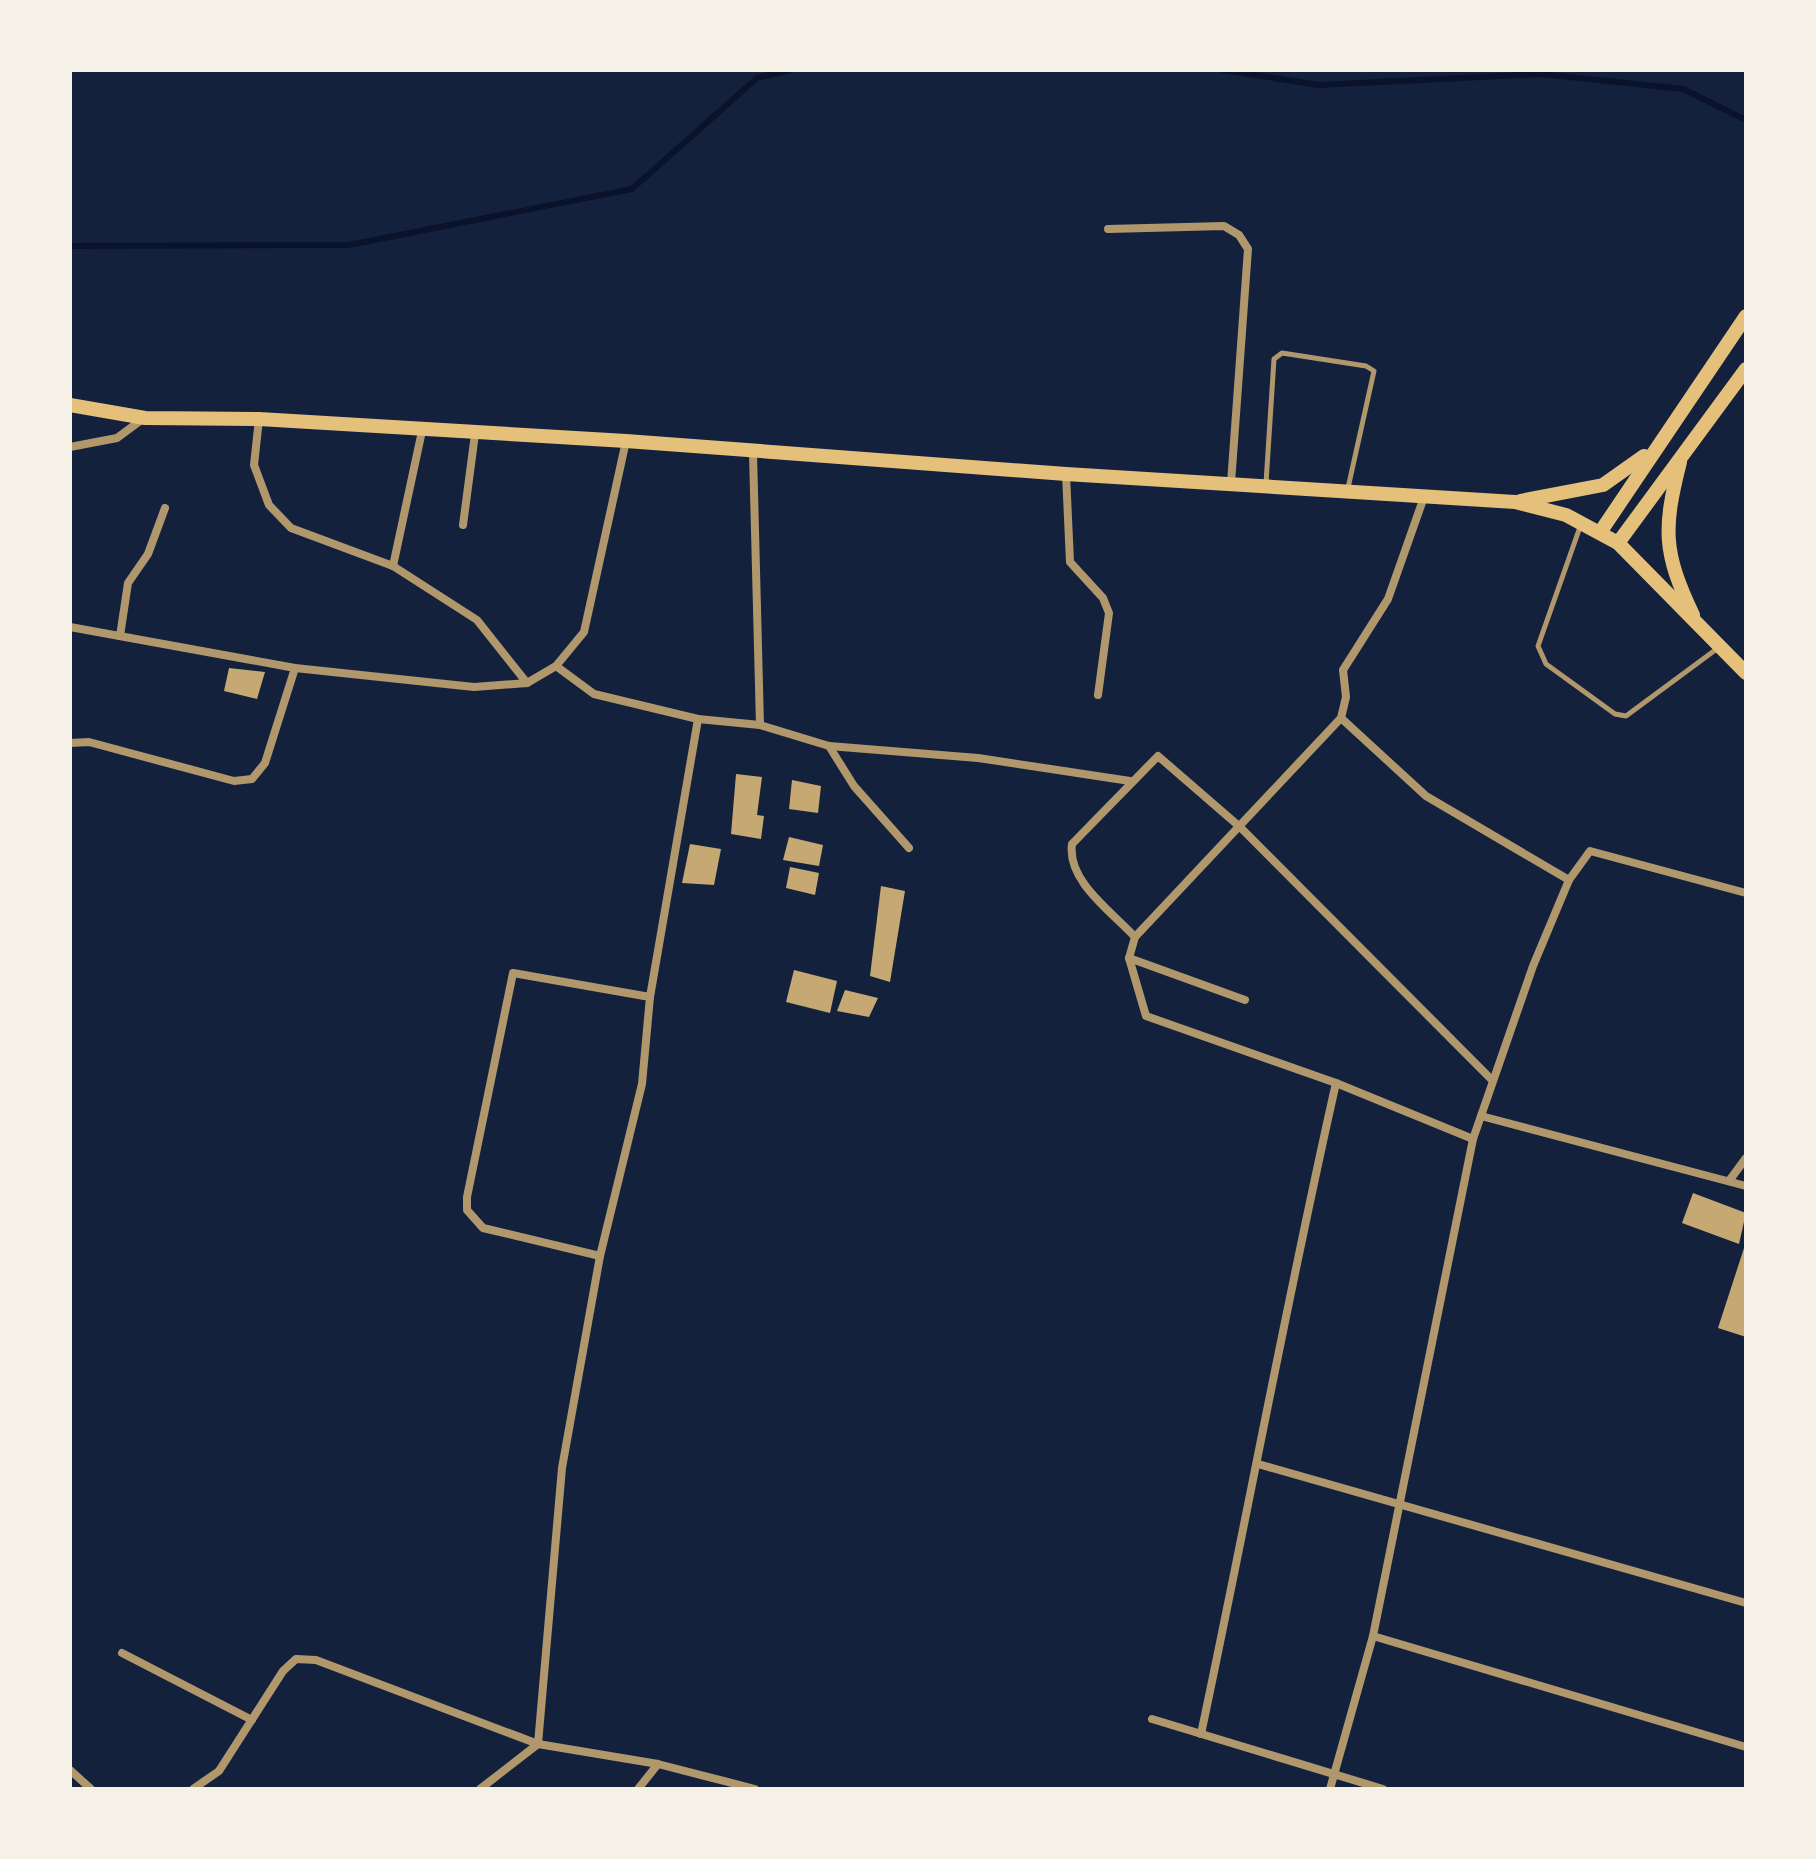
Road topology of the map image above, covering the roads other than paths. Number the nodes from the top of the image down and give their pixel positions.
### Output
1 (1108, 229) dead end
2 (1746, 316) edge
3 (1746, 369) edge
4 (70, 405) edge
5 (1681, 412) junction
6 (145, 418) junction
7 (259, 419) junction
8 (1702, 428) junction
9 (1669, 430) junction
10 (422, 431) junction
11 (475, 434) junction
12 (626, 441) junction
13 (70, 447) edge
14 (753, 453) junction
15 (1683, 453) junction
16 (1066, 474) junction
17 (1231, 483) junction
18 (1266, 484) junction
19 (1347, 491) junction
20 (1424, 497) junction
21 (1515, 502) junction
22 (165, 508) dead end
23 (1582, 522) junction
24 (463, 525) dead end
25 (1601, 531) junction
26 (1618, 543) junction
27 (393, 566) junction
28 (1698, 626) junction
29 (70, 627) edge
30 (120, 636) junction
31 (1719, 647) junction
32 (556, 666) junction
33 (295, 668) junction
34 (1746, 673) edge
35 (527, 683) junction
36 (1098, 695) dead end
37 (1341, 718) junction
38 (698, 719) junction
39 (760, 725) junction
40 (70, 743) edge
41 (829, 746) junction
42 (1130, 781) junction
43 (1240, 827) junction
44 (909, 848) dead end
45 (1569, 880) junction
46 (1746, 893) edge
47 (1135, 937) junction
48 (1129, 958) junction
49 (650, 997) junction
50 (1245, 1000) dead end
51 (1492, 1080) junction
52 (1336, 1083) junction
53 (1481, 1116) junction
54 (1473, 1139) junction
55 (1746, 1158) edge
56 (1729, 1181) junction
57 (1746, 1186) edge
58 (600, 1256) junction
59 (1258, 1464) junction
60 (1399, 1501) junction
61 (1746, 1603) edge
62 (1373, 1636) junction
63 (122, 1653) dead end
64 (1152, 1719) dead end
65 (252, 1720) junction
66 (1201, 1734) junction
67 (538, 1744) junction
68 (1746, 1747) edge
69 (658, 1764) junction
70 (70, 1770) edge
71 (1334, 1774) junction
72 (738, 1787) edge
73 (91, 1789) edge
74 (193, 1789) edge
75 (480, 1789) edge
76 (638, 1789) edge
77 (755, 1789) edge
78 (1330, 1789) edge
79 (1383, 1789) edge

1 - 17 street
2 - 5 main road
3 - 8 main road
4 - 6 main road
5 - 8 main road
5 - 9 main road
6 - 7 main road
6 - 13 street
7 - 10 main road
7 - 27 street
8 - 15 main road
9 - 21 main road
9 - 25 main road
10 - 11 main road
10 - 27 street
11 - 12 main road
11 - 24 street
12 - 14 main road
12 - 32 street
14 - 16 main road
14 - 39 street
15 - 26 main road
15 - 28 main road
16 - 17 main road
16 - 36 street
17 - 18 main road
18 - 19 main road
18 - 19 lane
19 - 20 main road
20 - 21 main road
20 - 37 street
21 - 23 main road
22 - 30 street
23 - 25 main road
23 - 31 lane
25 - 26 main road
26 - 28 main road
27 - 35 street
28 - 31 main road
29 - 30 street
30 - 33 street
31 - 34 main road
32 - 35 street
32 - 38 street
33 - 35 street
33 - 40 street
37 - 43 street
37 - 45 street
38 - 39 street
38 - 49 street
39 - 41 street
41 - 42 street
41 - 44 street
42 - 43 street
42 - 47 street
43 - 47 street
43 - 51 street
45 - 46 street
45 - 51 street
47 - 48 street
48 - 50 street
48 - 52 street
49 - 58 street
49 - 58 street
51 - 53 street
52 - 54 street
52 - 59 street
53 - 54 street
53 - 56 street
54 - 60 street
55 - 56 street
56 - 57 street
58 - 67 street
59 - 60 street
59 - 66 street
60 - 61 street
60 - 62 street
62 - 68 street
62 - 71 street
63 - 65 street
64 - 66 street
65 - 67 street
65 - 74 street
66 - 71 street
67 - 69 street
67 - 75 street
69 - 72 street
69 - 76 street
70 - 73 street
71 - 78 street
71 - 79 street
72 - 77 street

